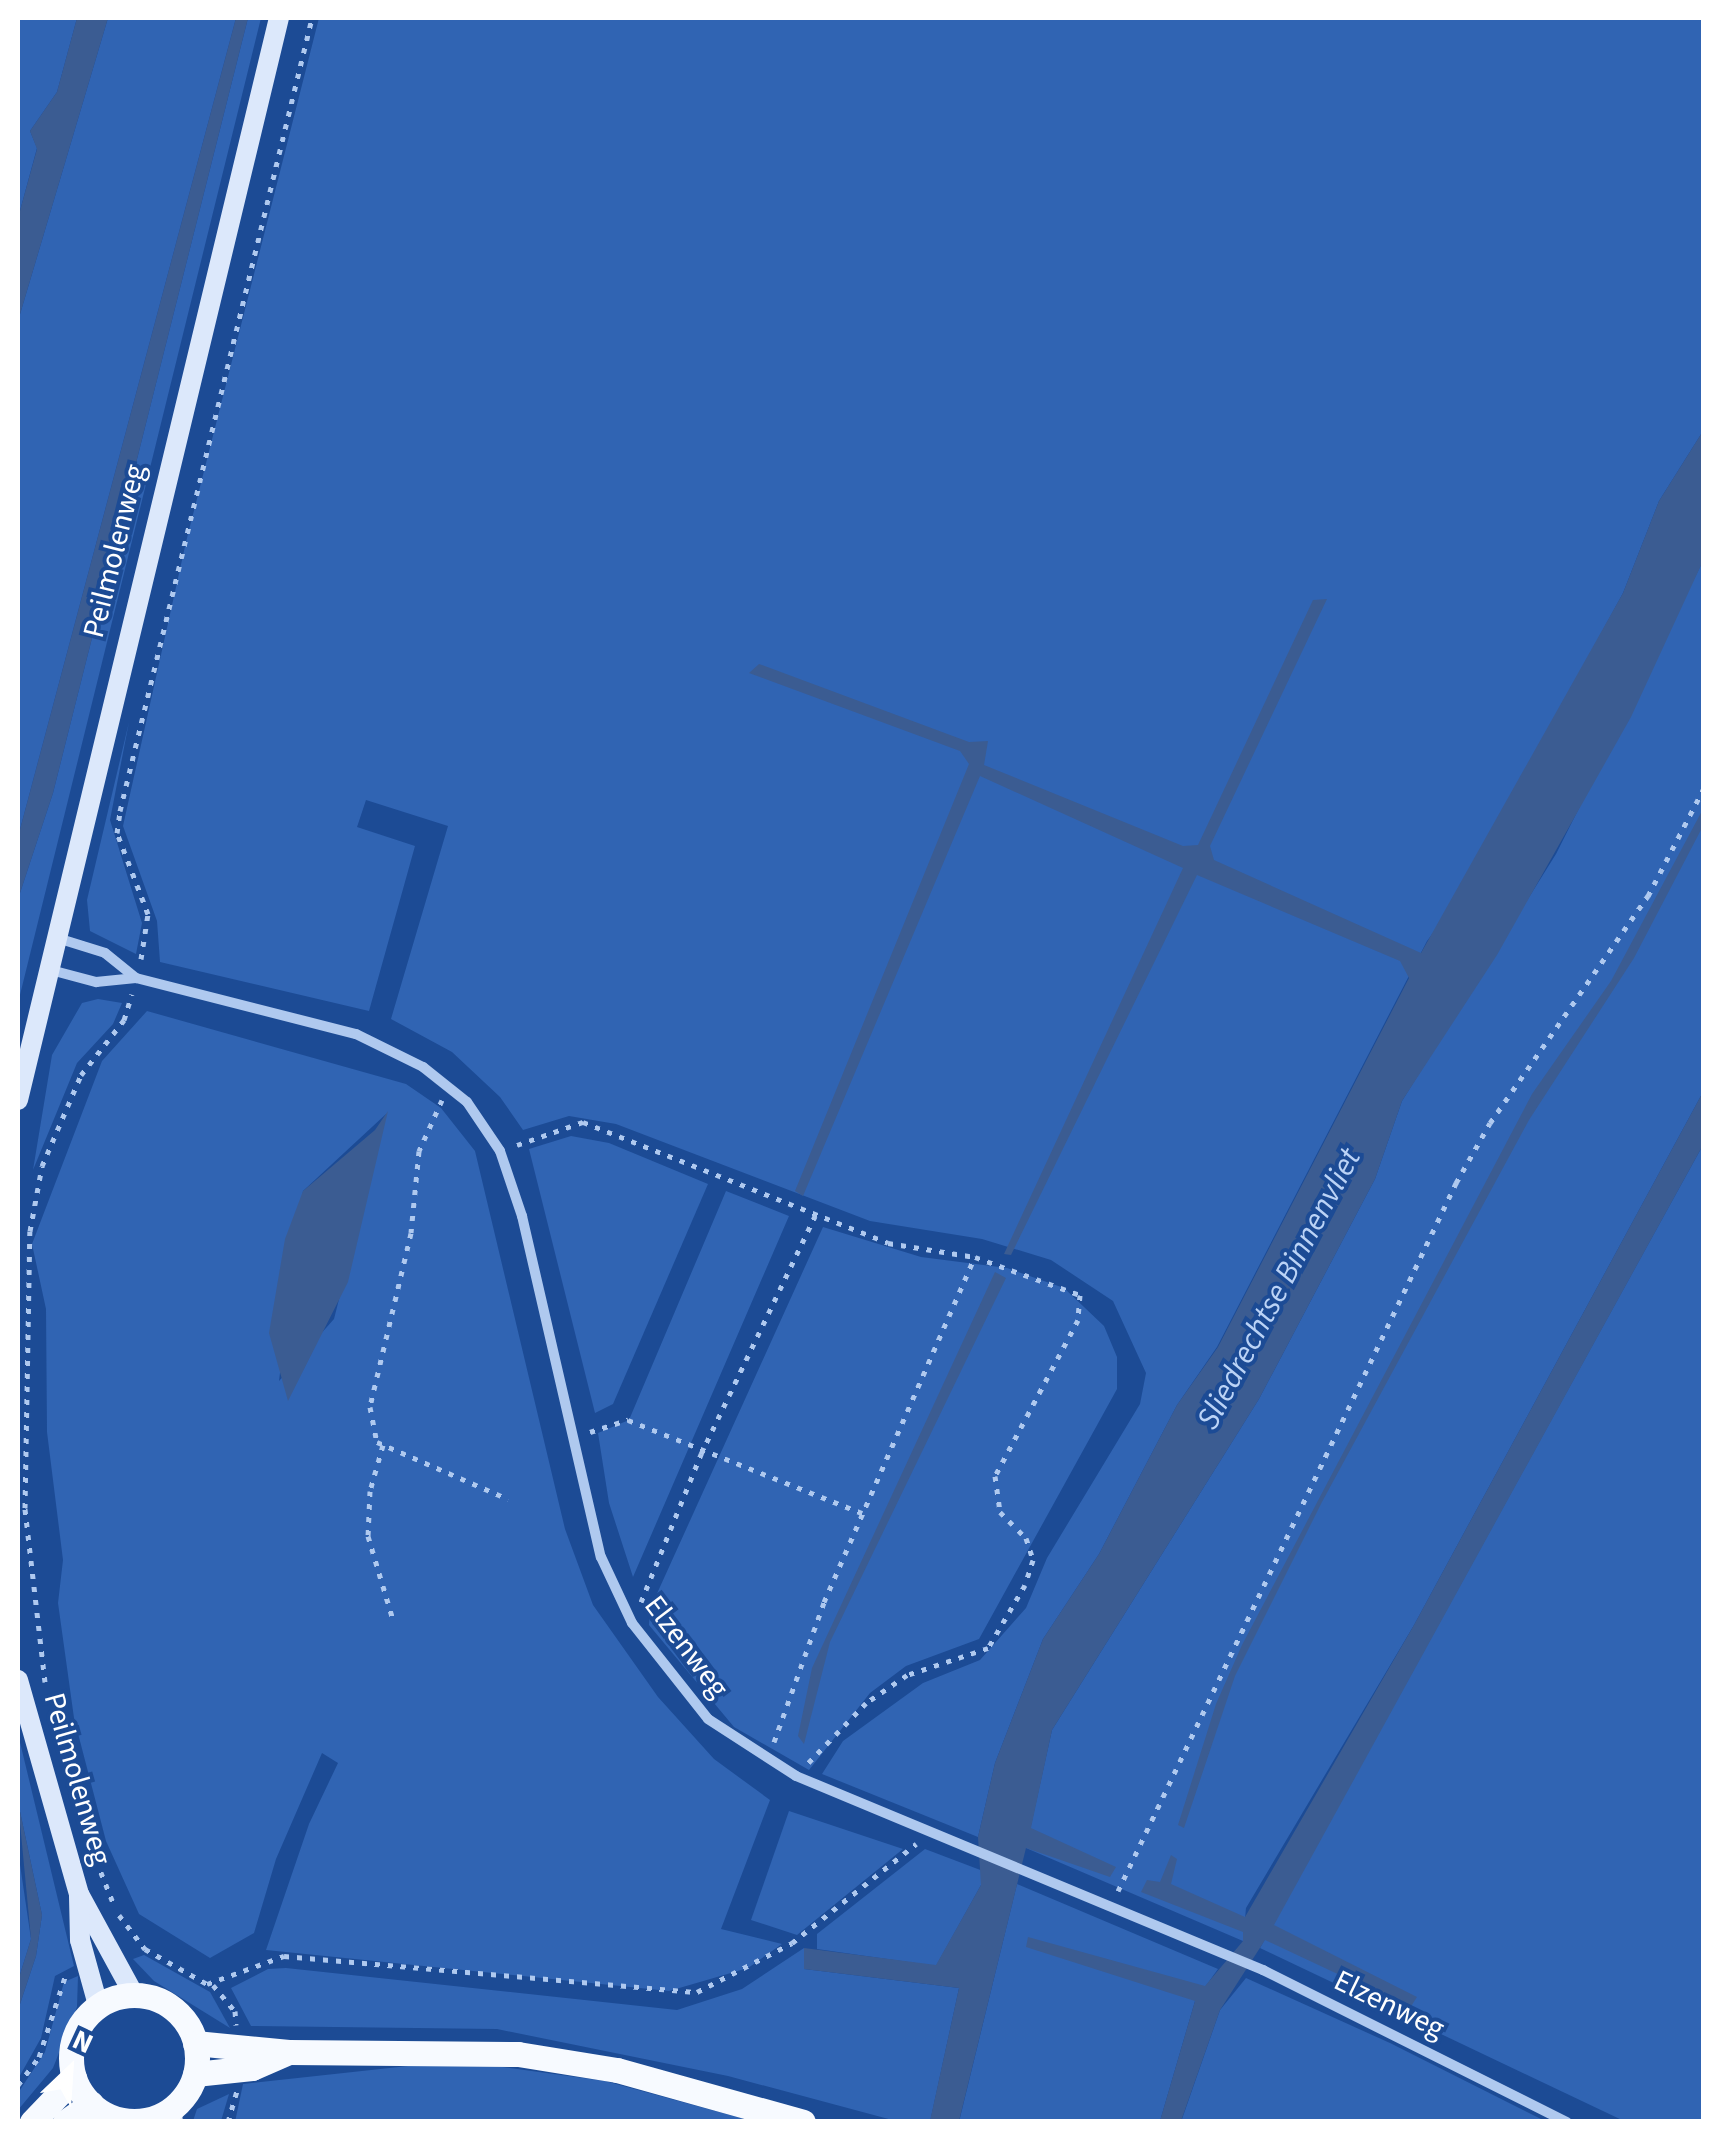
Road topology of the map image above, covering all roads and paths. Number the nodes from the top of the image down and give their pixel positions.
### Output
1 (279, 18) edge
2 (1704, 788) edge
3 (54, 938) junction
4 (47, 969) junction
5 (136, 978) junction
6 (452, 1087) junction
7 (18, 1100) edge
8 (500, 1150) junction
9 (815, 1216) junction
10 (975, 1257) junction
11 (570, 1438) junction
12 (383, 1445) junction
13 (702, 1454) junction
14 (508, 1499) dead end
15 (862, 1513) junction
16 (392, 1620) dead end
17 (632, 1624) junction
18 (18, 1680) edge
19 (768, 1759) junction
20 (796, 1776) junction
21 (930, 1833) junction
22 (79, 1894) junction
23 (1111, 1906) junction
24 (116, 1958) junction
25 (88, 1966) junction
26 (134, 1995) junction
27 (98, 2006) junction
28 (195, 2043) junction
29 (289, 2052) junction
30 (195, 2074) junction
31 (74, 2078) junction
32 (18, 2086) edge
33 (91, 2104) junction
34 (172, 2115) edge
35 (138, 2121) edge
36 (32, 2122) edge
37 (65, 2122) edge
38 (803, 2122) edge
39 (1567, 2122) edge

1 - 3 main road, Peilmolenweg
2 - 23 path
3 - 4 main road, Peilmolenweg
3 - 5 street, Elzenweg
4 - 5 street, Elzenweg
4 - 7 main road, Peilmolenweg
5 - 6 street, Elzenweg
6 - 8 street, Elzenweg
6 - 12 path
8 - 9 path
8 - 11 street, Elzenweg
9 - 10 path
9 - 13 path
10 - 15 path
10 - 20 path
11 - 13 path
11 - 17 street, Elzenweg
12 - 14 path
12 - 16 path
13 - 15 path
13 - 17 path
15 - 19 path
17 - 19 street, Elzenweg
18 - 22 main road, Peilmolenweg
19 - 20 street, Elzenweg
20 - 21 street, Elzenweg
21 - 23 street, Elzenweg
21 - 24 path
22 - 24 main road, Peilmolenweg
22 - 25 main road, Peilmolenweg
23 - 39 street, Elzenweg
24 - 26 main road, Peilmolenweg
25 - 27 main road, Peilmolenweg
25 - 32 path
26 - 27 main road
26 - 28 main road
27 - 31 main road
28 - 29 main road
28 - 30 main road
29 - 30 main road
29 - 38 main road
30 - 34 main road
31 - 33 main road
31 - 36 main road
33 - 35 main road
33 - 37 main road
34 - 35 main road

